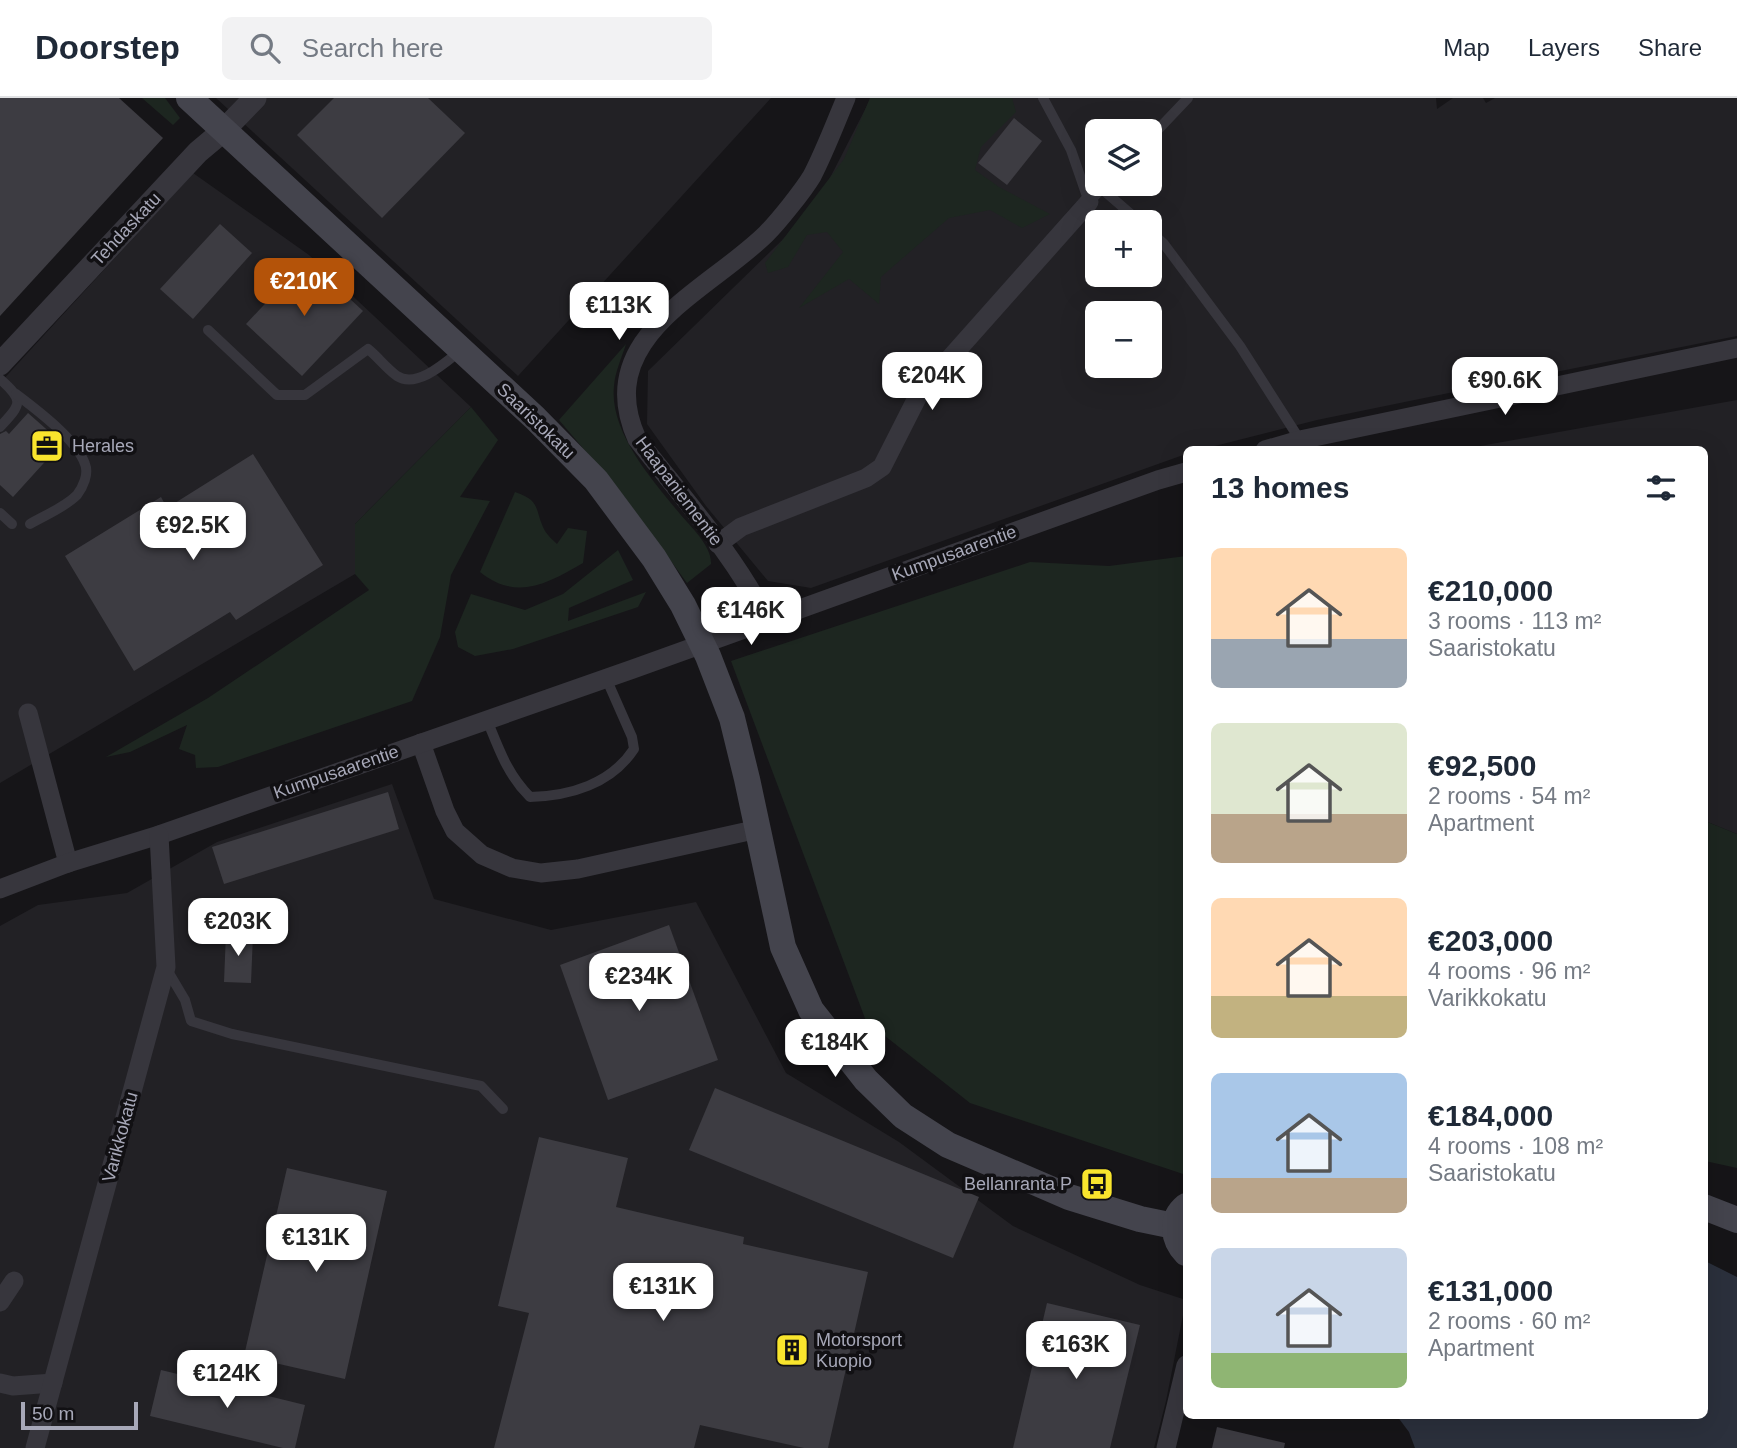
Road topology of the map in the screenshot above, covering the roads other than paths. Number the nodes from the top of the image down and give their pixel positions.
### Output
1 (189, 98) edge
2 (255, 98) edge
3 (846, 98) edge
4 (1043, 98) edge
5 (1188, 98) edge
6 (1162, 125) edge
7 (223, 131) junction
8 (1085, 170) edge
9 (1095, 196) edge
10 (1106, 196) edge
11 (1124, 210) edge
12 (1162, 242) edge
13 (208, 330) dead end
14 (1737, 348) edge
15 (461, 350) junction
16 (0, 364) edge
17 (0, 379) edge
18 (16, 394) junction
19 (0, 427) edge
20 (1300, 440) junction
21 (1279, 446) edge
22 (1183, 473) edge
23 (0, 513) edge
24 (12, 524) dead end
25 (30, 524) dead end
26 (718, 544) junction
27 (767, 620) junction
28 (606, 678) junction
29 (28, 713) dead end
30 (487, 719) junction
31 (421, 743) junction
32 (758, 829) junction
33 (159, 835) junction
34 (68, 863) junction
35 (0, 889) edge
36 (166, 967) junction
37 (503, 1109) dead end
38 (1708, 1209) edge
39 (1180, 1216) edge
40 (1737, 1220) edge
41 (1183, 1249) edge
42 (14, 1281) dead end
43 (0, 1302) edge
44 (1183, 1377) edge
45 (53, 1382) junction
46 (0, 1383) edge
47 (35, 1448) edge
48 (1166, 1448) edge

1 - 7 main road, Saaristokatu
2 - 7 street, Tehdaskatu
3 - 26 street, Haapaniementie
4 - 8 lane
5 - 6 lane
7 - 15 main road, Saaristokatu
7 - 16 street, Tehdaskatu
9 - 26 street
10 - 11 lane
12 - 20 lane
13 - 15 lane
14 - 20 street
15 - 32 main road, Saaristokatu
17 - 18 lane
18 - 19 lane
18 - 25 lane
20 - 21 street
22 - 27 street, Kumpusaarentie
23 - 24 lane
26 - 27 street, Haapaniementie
27 - 28 street, Kumpusaarentie
28 - 30 street, Kumpusaarentie
28 - 30 lane
29 - 34 street
30 - 31 street, Kumpusaarentie
31 - 32 street
31 - 33 street, Kumpusaarentie
32 - 39 main road, Saaristokatu
33 - 34 street, Kumpusaarentie
33 - 36 street, Varikkokatu
34 - 35 street, Kumpusaarentie
36 - 37 lane
36 - 45 street, Varikkokatu
38 - 40 main road
39 - 41 main road
42 - 43 street
44 - 48 street
45 - 46 street
45 - 47 street, Varikkokatu

